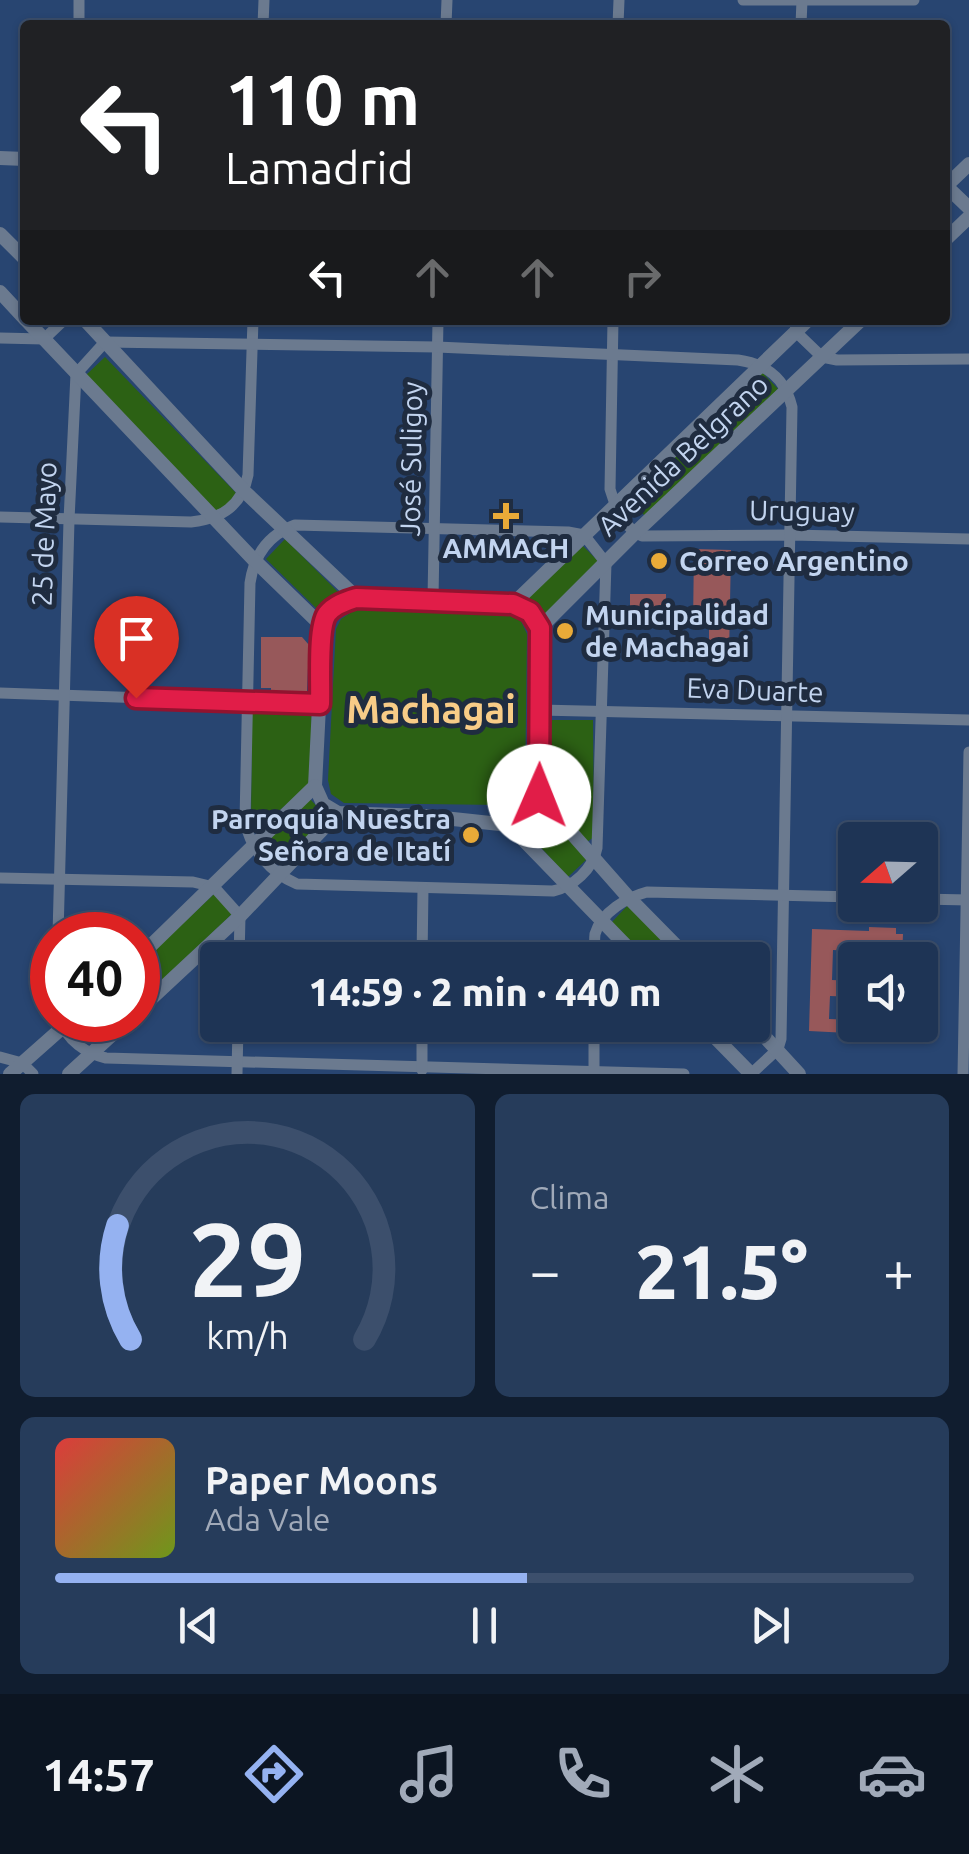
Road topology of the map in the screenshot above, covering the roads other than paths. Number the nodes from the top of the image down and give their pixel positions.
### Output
1 (744, 0) edge
2 (894, 0) edge
3 (914, 0) edge
4 (802, 1) edge
5 (969, 164) edge
6 (950, 182) edge
7 (950, 190) edge
8 (969, 208) edge
9 (969, 217) edge
10 (0, 234) edge
11 (950, 235) edge
12 (20, 254) edge
13 (0, 292) edge
14 (20, 314) edge
15 (30, 325) edge
16 (59, 325) edge
17 (90, 325) edge
18 (253, 325) edge
19 (438, 325) edge
20 (613, 325) edge
21 (856, 325) edge
22 (795, 326) edge
23 (0, 338) edge
24 (44, 339) junction
25 (105, 342) junction
26 (252, 345) junction
27 (437, 347) junction
28 (612, 354) junction
29 (822, 357) junction
30 (969, 359) edge
31 (762, 364) junction
32 (76, 374) junction
33 (788, 390) junction
34 (244, 492) junction
35 (614, 505) junction
36 (0, 518) edge
37 (216, 519) junction
38 (69, 520) junction
39 (436, 528) junction
40 (282, 530) junction
41 (635, 533) junction
42 (584, 535) junction
43 (792, 535) junction
44 (969, 539) edge
45 (253, 559) junction
46 (606, 562) junction
47 (356, 598) junction
48 (433, 599) junction
49 (513, 604) junction
50 (323, 627) junction
51 (540, 628) junction
52 (0, 693) edge
53 (63, 695) junction
54 (245, 703) junction
55 (320, 704) junction
56 (540, 710) junction
57 (602, 710) junction
58 (788, 716) junction
59 (969, 720) edge
60 (969, 752) edge
61 (315, 786) junction
62 (539, 796) junction
63 (338, 813) junction
64 (508, 825) junction
65 (254, 847) junction
66 (595, 860) junction
67 (279, 876) junction
68 (0, 878) edge
69 (59, 880) junction
70 (214, 887) junction
71 (422, 888) junction
72 (568, 888) junction
73 (784, 896) junction
74 (628, 897) junction
75 (838, 897) edge
76 (938, 899) edge
77 (968, 900) edge
78 (58, 912) edge
79 (240, 916) junction
80 (602, 922) junction
81 (160, 937) edge
82 (239, 942) edge
83 (422, 942) edge
84 (596, 942) edge
85 (622, 942) edge
86 (672, 942) edge
87 (160, 991) edge
88 (770, 1041) edge
89 (48, 1042) edge
90 (80, 1042) edge
91 (104, 1042) edge
92 (238, 1042) edge
93 (422, 1042) edge
94 (594, 1042) edge
95 (720, 1042) edge
96 (778, 1049) junction
97 (90, 1055) junction
98 (0, 1057) edge
99 (237, 1067) edge
100 (22, 1070) edge
101 (422, 1070) edge
102 (594, 1072) edge
103 (69, 1074) edge
104 (684, 1074) edge
105 (751, 1074) edge
106 (800, 1074) edge
107 (963, 1074) edge

1 - 4 street
2 - 3 street
2 - 4 street
5 - 6 street
7 - 8 street
9 - 11 street
10 - 12 street
13 - 14 street
15 - 24 street
16 - 24 street
17 - 25 street
18 - 26 street
19 - 27 street, José Suligoy
20 - 28 street
21 - 29 street, Avenida Belgrano
22 - 29 street
22 - 31 street, Avenida Belgrano
23 - 24 street
24 - 32 street
25 - 26 street
25 - 32 street
25 - 34 street
26 - 27 street
26 - 34 street
27 - 28 street
27 - 39 street, José Suligoy
28 - 31 street
28 - 35 street
29 - 30 street
29 - 33 street, Avenida Belgrano
31 - 33 street
31 - 35 street, Avenida Belgrano
32 - 37 street
32 - 38 street, 25 de Mayo
33 - 41 street, Avenida Belgrano
33 - 43 street
34 - 37 street
34 - 40 street
35 - 41 street
35 - 42 street, Avenida Belgrano
36 - 38 street
37 - 38 street
37 - 45 street
38 - 53 street, 25 de Mayo
39 - 40 street
39 - 42 street
39 - 48 street, José Suligoy
40 - 45 street
40 - 47 street
41 - 43 street, Uruguay
41 - 46 street, Avenida Belgrano
42 - 46 street
42 - 49 street, Avenida Belgrano
43 - 44 street, Uruguay
43 - 58 street
45 - 50 street
45 - 54 street
46 - 51 street, Avenida Belgrano
46 - 57 street
47 - 48 street
47 - 50 street
48 - 49 street
49 - 51 street
50 - 55 street
51 - 56 street
52 - 53 street
53 - 54 street
53 - 69 street, 25 de Mayo
54 - 55 street
54 - 65 street
55 - 61 street
56 - 57 street, Eva Duarte
56 - 62 street
57 - 58 street, Eva Duarte
57 - 66 street
58 - 59 street, Eva Duarte
58 - 73 street
60 - 77 street
61 - 63 street
61 - 65 street
62 - 64 street
62 - 66 street
63 - 64 street
63 - 67 street
64 - 72 street
65 - 67 street
65 - 70 street
66 - 72 street
66 - 74 street
67 - 71 street
67 - 79 street
68 - 69 street
69 - 70 street
69 - 78 street, 25 de Mayo
70 - 79 street
70 - 81 street
71 - 72 street
71 - 83 street
72 - 80 street
73 - 74 street
73 - 75 street
73 - 96 street
74 - 80 street
74 - 86 street
76 - 77 street
77 - 107 street
79 - 82 street
79 - 87 street
80 - 84 street
80 - 85 street
88 - 96 street
89 - 100 street
90 - 97 street
91 - 97 street
92 - 99 street
93 - 101 street
94 - 102 street
95 - 105 street
96 - 105 street
96 - 106 street
97 - 99 street
97 - 103 street
98 - 100 street
99 - 101 street
101 - 102 street
102 - 104 street

